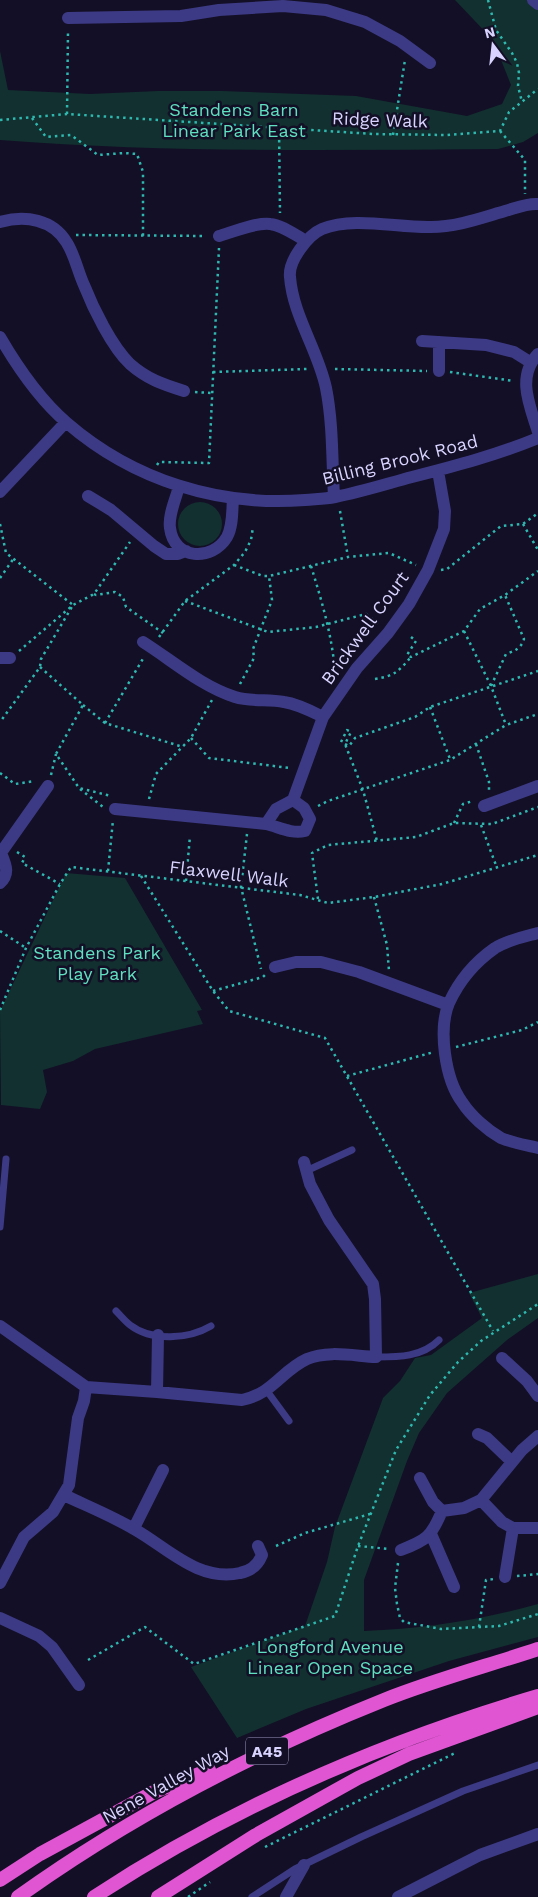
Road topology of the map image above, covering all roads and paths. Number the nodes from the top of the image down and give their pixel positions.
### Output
1 (488, 0) edge
2 (533, 0) edge
3 (538, 4) edge
4 (218, 5) edge
5 (68, 18) joint
6 (407, 46) junction
7 (430, 63) dead end
8 (538, 89) edge
9 (522, 102) junction
10 (67, 114) junction
11 (32, 118) junction
12 (0, 120) edge
13 (279, 128) junction
14 (500, 131) junction
15 (393, 135) junction
16 (532, 205) edge
17 (0, 222) edge
18 (280, 227) junction
19 (60, 234) junction
20 (143, 236) junction
21 (219, 236) junction
22 (306, 241) junction
23 (1, 341) edge
24 (422, 341) dead end
25 (439, 342) junction
26 (534, 358) edge
27 (321, 369) junction
28 (440, 371) junction
29 (212, 372) junction
30 (525, 382) junction
31 (184, 391) dead end
32 (66, 422) junction
33 (538, 432) edge
34 (538, 438) edge
35 (156, 469) dead end
36 (438, 471) junction
37 (179, 486) junction
38 (0, 492) edge
39 (88, 496) dead end
40 (334, 497) junction
41 (233, 498) junction
42 (340, 511) dead end
43 (538, 513) edge
44 (0, 524) edge
45 (523, 524) junction
46 (253, 528) dead end
47 (137, 532) junction
48 (538, 550) edge
49 (186, 551) junction
50 (348, 557) junction
51 (14, 558) junction
52 (234, 566) junction
53 (311, 566) junction
54 (428, 570) junction
55 (538, 571) edge
56 (269, 576) junction
57 (0, 578) edge
58 (94, 594) junction
59 (505, 595) junction
60 (185, 601) junction
61 (73, 605) junction
62 (329, 625) junction
63 (260, 630) junction
64 (464, 631) junction
65 (388, 632) junction
66 (163, 633) junction
67 (411, 637) dead end
68 (147, 644) junction
69 (5, 658) edge
70 (410, 658) junction
71 (40, 667) junction
72 (538, 671) edge
73 (375, 679) dead end
74 (344, 685) junction
75 (491, 686) junction
76 (217, 690) junction
77 (234, 697) junction
78 (83, 705) junction
79 (430, 707) junction
80 (538, 714) edge
81 (323, 717) junction
82 (0, 722) edge
83 (105, 723) junction
84 (506, 725) junction
85 (191, 738) junction
86 (341, 742) dead end
87 (345, 744) junction
88 (476, 744) junction
89 (183, 747) junction
90 (56, 754) junction
91 (450, 760) junction
92 (304, 770) junction
93 (0, 773) edge
94 (46, 783) junction
95 (538, 786) edge
96 (79, 788) junction
97 (363, 790) junction
98 (293, 800) junction
99 (484, 800) junction
100 (144, 802) dead end
101 (538, 807) edge
102 (114, 812) junction
103 (306, 813) junction
104 (248, 823) junction
105 (454, 823) junction
106 (266, 824) junction
107 (482, 825) junction
108 (190, 836) dead end
109 (377, 840) junction
110 (3, 851) edge
111 (538, 855) edge
112 (497, 868) junction
113 (108, 871) junction
114 (141, 876) junction
115 (186, 881) junction
116 (0, 883) edge
117 (60, 884) junction
118 (241, 887) junction
119 (374, 896) junction
120 (318, 900) junction
121 (0, 931) edge
122 (538, 933) edge
123 (26, 948) junction
124 (275, 967) joint
125 (264, 977) junction
126 (390, 984) junction
127 (213, 991) junction
128 (448, 1005) junction
129 (0, 1010) edge
130 (538, 1148) edge
131 (352, 1150) dead end
132 (6, 1159) dead end
133 (305, 1166) joint
134 (0, 1227) edge
135 (538, 1304) edge
136 (116, 1311) dead end
137 (0, 1326) edge
138 (211, 1326) dead end
139 (493, 1332) junction
140 (158, 1335) junction
141 (438, 1340) dead end
142 (376, 1357) junction
143 (502, 1358) dead end
144 (86, 1387) junction
145 (267, 1391) junction
146 (157, 1392) junction
147 (538, 1396) edge
148 (289, 1421) dead end
149 (478, 1434) dead end
150 (538, 1436) edge
151 (512, 1462) junction
152 (163, 1470) dead end
153 (420, 1478) dead end
154 (64, 1495) junction
155 (481, 1500) junction
156 (442, 1511) junction
157 (370, 1514) junction
158 (134, 1528) junction
159 (513, 1528) junction
160 (538, 1528) edge
161 (431, 1534) junction
162 (258, 1546) dead end
163 (276, 1546) dead end
164 (358, 1546) junction
165 (401, 1550) junction
166 (538, 1574) edge
167 (504, 1578) junction
168 (0, 1582) edge
169 (454, 1587) dead end
170 (538, 1614) edge
171 (0, 1618) edge
172 (479, 1627) junction
173 (538, 1649) edge
174 (88, 1660) dead end
175 (79, 1685) dead end
176 (538, 1696) edge
177 (384, 1700) junction
178 (538, 1707) edge
179 (459, 1751) dead end
180 (538, 1765) edge
181 (538, 1834) edge
182 (258, 1851) dead end
183 (304, 1865) junction
184 (0, 1880) edge
185 (211, 1881) dead end
186 (18, 1897) edge
187 (94, 1897) edge
188 (158, 1897) edge
189 (188, 1897) edge
190 (252, 1897) edge
191 (286, 1897) edge
192 (398, 1897) edge

1 - 9 path
2 - 3 street
4 - 5 street
4 - 6 street
5 - 10 path
6 - 7 street
6 - 15 path
8 - 9 path
9 - 14 path
10 - 11 path, Ridge Walk
10 - 13 path, Ridge Walk
11 - 12 path, Ridge Walk
11 - 20 path
13 - 15 path, Ridge Walk
13 - 18 path
14 - 15 path, Ridge Walk
14 - 16 path
16 - 22 street
17 - 19 street
18 - 21 street
18 - 22 street
19 - 20 path
19 - 31 street
20 - 21 path
21 - 29 path
22 - 27 street
23 - 32 street, Billing Brook Road
24 - 25 street
25 - 26 street
25 - 28 street
26 - 30 street
27 - 28 path
27 - 29 path
27 - 40 street
28 - 30 path
29 - 35 path
30 - 33 street
32 - 37 street, Billing Brook Road
32 - 38 street
34 - 36 street, Billing Brook Road
36 - 40 street, Billing Brook Road
36 - 54 street, Brickwell Court
37 - 41 street, Billing Brook Road
37 - 49 street
39 - 47 street
40 - 41 street, Billing Brook Road
41 - 49 street
42 - 50 path
43 - 45 path
44 - 51 path
45 - 48 path
45 - 54 path
46 - 52 path
47 - 49 street
47 - 58 path
50 - 53 path
50 - 54 path
51 - 57 path
51 - 61 path
52 - 56 path
52 - 60 path
53 - 56 path
53 - 62 path
54 - 65 street, Brickwell Court
55 - 59 path
56 - 63 path
58 - 61 path
58 - 66 path
59 - 64 path
59 - 75 path
60 - 63 path
60 - 66 path
61 - 69 path
61 - 71 path
62 - 63 path
62 - 65 path
62 - 74 path
63 - 77 path
64 - 70 path
64 - 75 path
65 - 74 street, Brickwell Court
66 - 68 path
67 - 70 path
68 - 76 street
68 - 83 path
70 - 73 path
71 - 78 path
71 - 82 path
72 - 75 path
74 - 81 street, Brickwell Court
75 - 79 path
75 - 84 path
76 - 77 street
76 - 85 path
77 - 81 street
78 - 83 path
78 - 90 path
79 - 87 path
79 - 91 path
80 - 84 path
81 - 92 street, Brickwell Court
83 - 89 path
84 - 88 path
85 - 89 path
85 - 92 path
86 - 87 path
87 - 97 path
88 - 91 path
88 - 99 path
89 - 100 path
90 - 94 path
90 - 96 path
91 - 97 path
92 - 98 street, Brickwell Court
93 - 94 path
94 - 110 street
95 - 99 street
96 - 102 path
96 - 102 path
97 - 103 path
97 - 109 path
98 - 103 street
98 - 106 street
99 - 105 path
101 - 107 path
102 - 104 street
102 - 113 path
103 - 106 street
104 - 106 street
104 - 118 path
105 - 107 path
105 - 109 path
107 - 112 path
108 - 115 path
109 - 120 path
110 - 116 street
110 - 117 path
111 - 112 path, Flaxwell Walk
112 - 119 path, Flaxwell Walk
113 - 114 path, Flaxwell Walk
113 - 117 path, Flaxwell Walk
114 - 115 path, Flaxwell Walk
114 - 127 path
115 - 118 path, Flaxwell Walk
117 - 123 path, Flaxwell Walk
118 - 120 path, Flaxwell Walk
118 - 125 path
119 - 120 path, Flaxwell Walk
119 - 126 path
121 - 123 path
122 - 128 street
123 - 129 path, Flaxwell Walk
124 - 125 path
124 - 126 street
125 - 127 path
126 - 128 street
127 - 139 path
128 - 130 street
131 - 133 lane
132 - 134 lane
133 - 142 street
135 - 139 path
136 - 140 lane
137 - 144 street
138 - 140 lane
139 - 157 path
140 - 146 street
141 - 142 lane
142 - 145 street
143 - 147 street
144 - 146 street
144 - 154 street
145 - 146 street
145 - 148 lane
149 - 151 street
150 - 151 street
151 - 155 street
152 - 158 street
153 - 156 street
154 - 158 street
154 - 168 street
155 - 156 street
155 - 159 street
156 - 161 street
157 - 163 path
157 - 164 path
158 - 162 street
159 - 160 street
159 - 167 street
161 - 165 street
161 - 169 street
164 - 165 path
164 - 174 path
165 - 172 path
166 - 167 path
167 - 172 path
170 - 172 path
171 - 175 street
173 - 177 highway, Nene Valley Way / A45
176 - 187 highway, A45
177 - 184 highway
177 - 186 highway, Nene Valley Way / A45
178 - 188 highway
179 - 182 path
180 - 183 lane
181 - 192 street
183 - 190 lane
183 - 191 street
185 - 189 path

